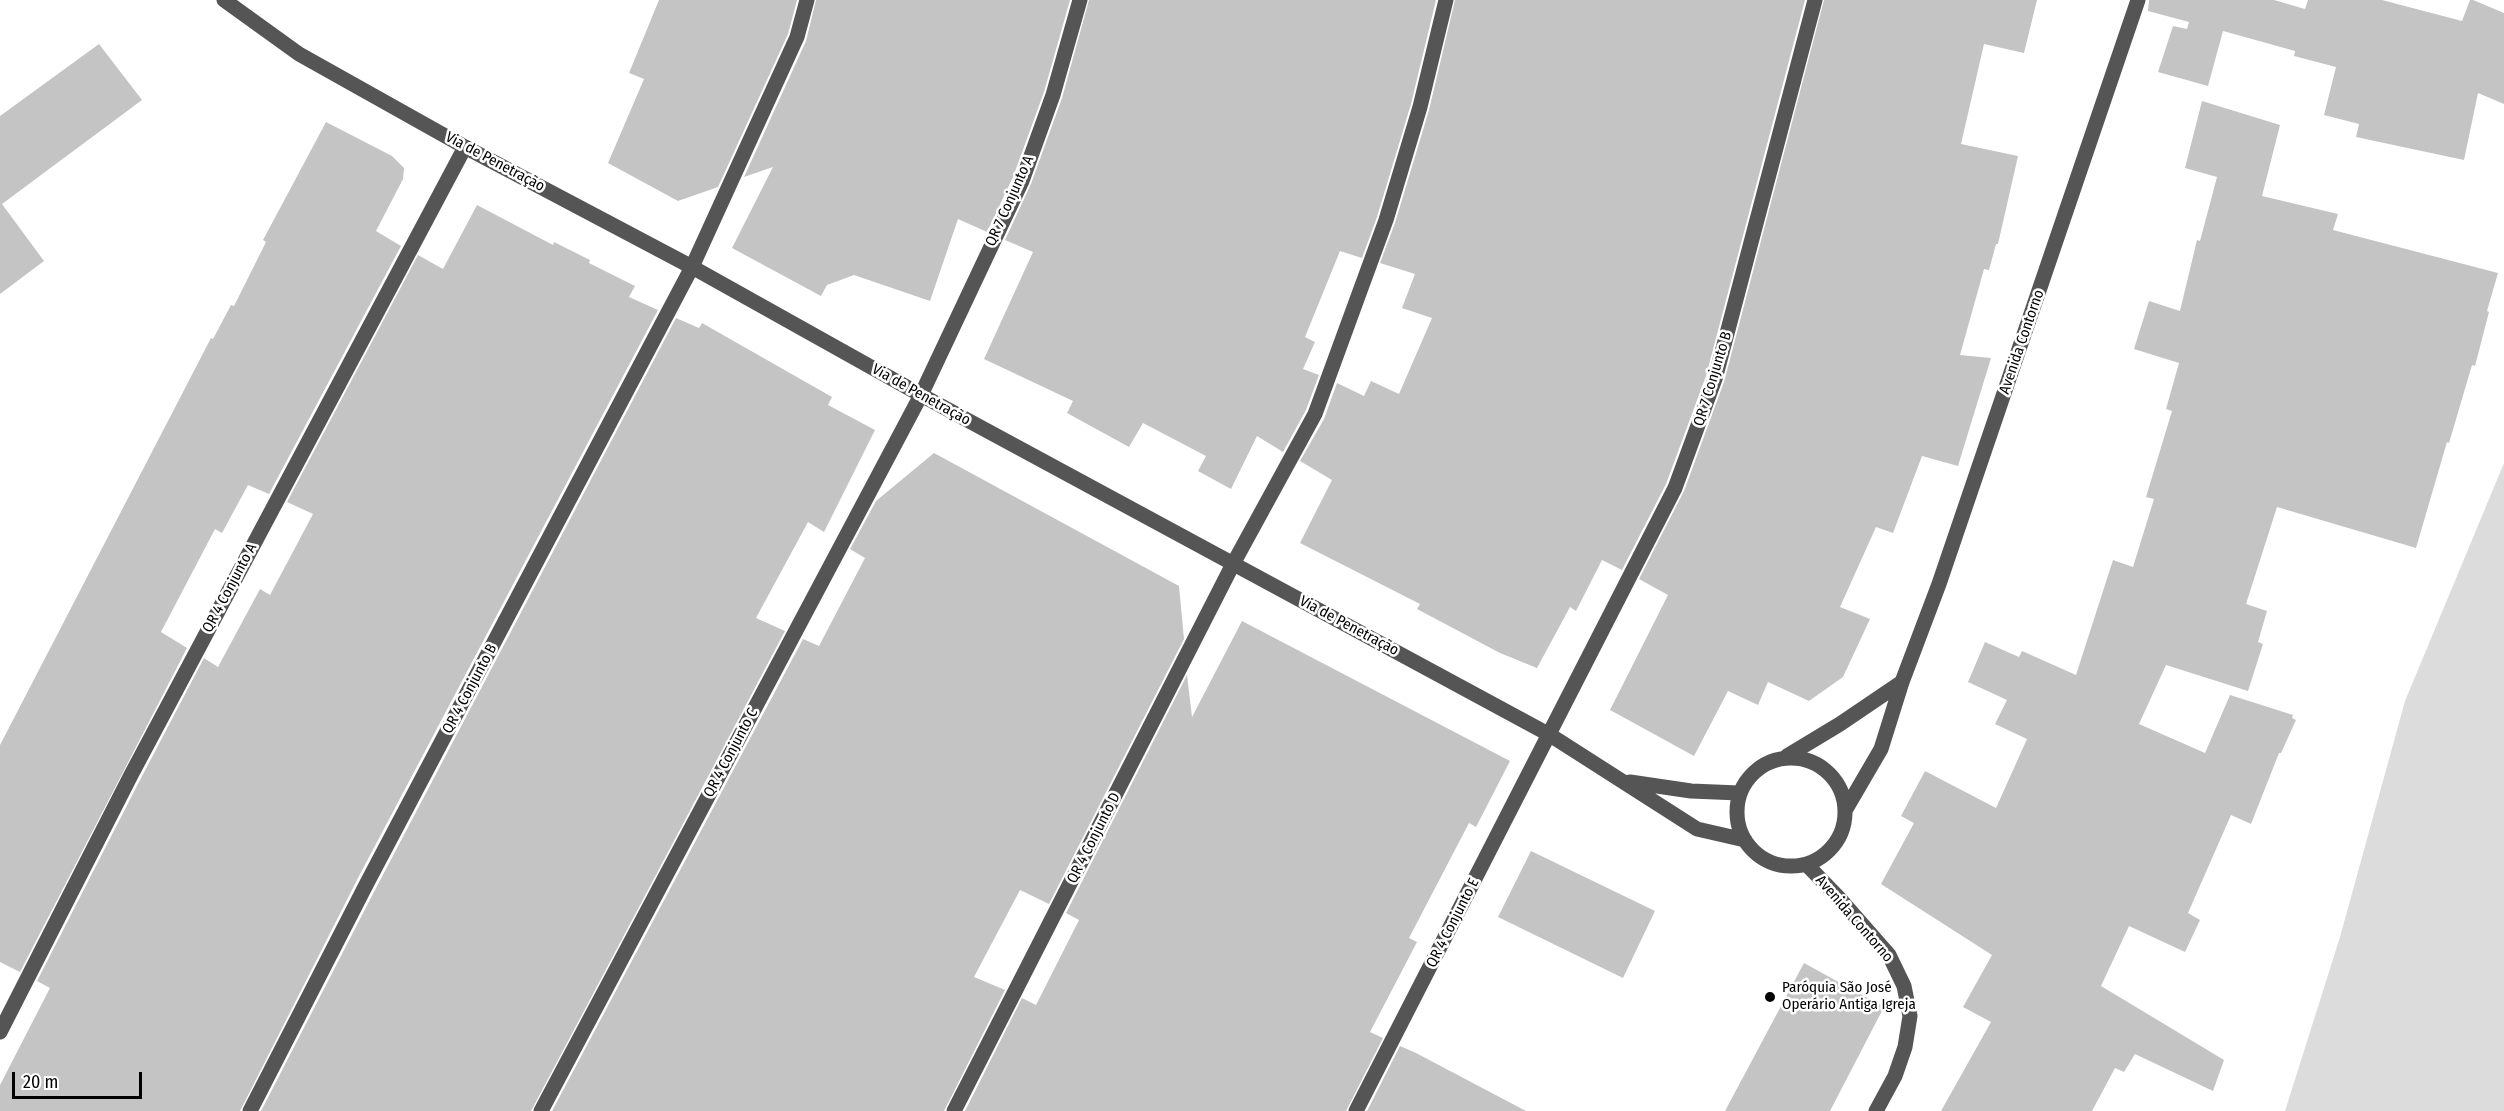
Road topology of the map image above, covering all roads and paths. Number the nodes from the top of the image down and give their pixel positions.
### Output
1 (224, 0) edge
2 (807, 0) edge
3 (1080, 0) edge
4 (1446, 0) edge
5 (1815, 0) edge
6 (2138, 0) edge
7 (465, 147) junction
8 (692, 267) junction
9 (921, 395) junction
10 (1233, 564) junction
11 (1902, 682) junction
12 (1550, 735) junction
13 (1787, 756) junction
14 (1624, 781) junction
15 (1739, 793) junction
16 (1846, 809) junction
17 (1745, 840) junction
18 (1807, 865) junction
19 (0, 1032) edge
20 (250, 1111) edge
21 (541, 1111) edge
22 (954, 1111) edge
23 (1356, 1111) edge
24 (1876, 1111) edge

1 - 7 street, Via de Penetração
2 - 8 street
3 - 9 street, QR 7 Conjunto A
4 - 10 street
5 - 12 street, QR 7 Conjunto B
6 - 11 street, Avenida Contorno
7 - 8 street, Via de Penetração
7 - 19 street, QR 4 Conjunto A
8 - 9 street, Via de Penetração
8 - 20 street, QR 4 Conjunto B
9 - 10 street, Via de Penetração
9 - 21 street, QR 4 Conjunto C
10 - 12 street, Via de Penetração
10 - 22 street, QR 4 Conjunto D
11 - 13 street
11 - 16 street, Avenida Contorno
12 - 14 street, Via de Penetração
12 - 23 street, QR 4 Conjunto E
13 - 15 street
13 - 16 street
14 - 15 street, Via de Penetração
14 - 17 street, Via de Penetração
15 - 17 street
16 - 18 street
17 - 18 street
18 - 24 street, Avenida Contorno

